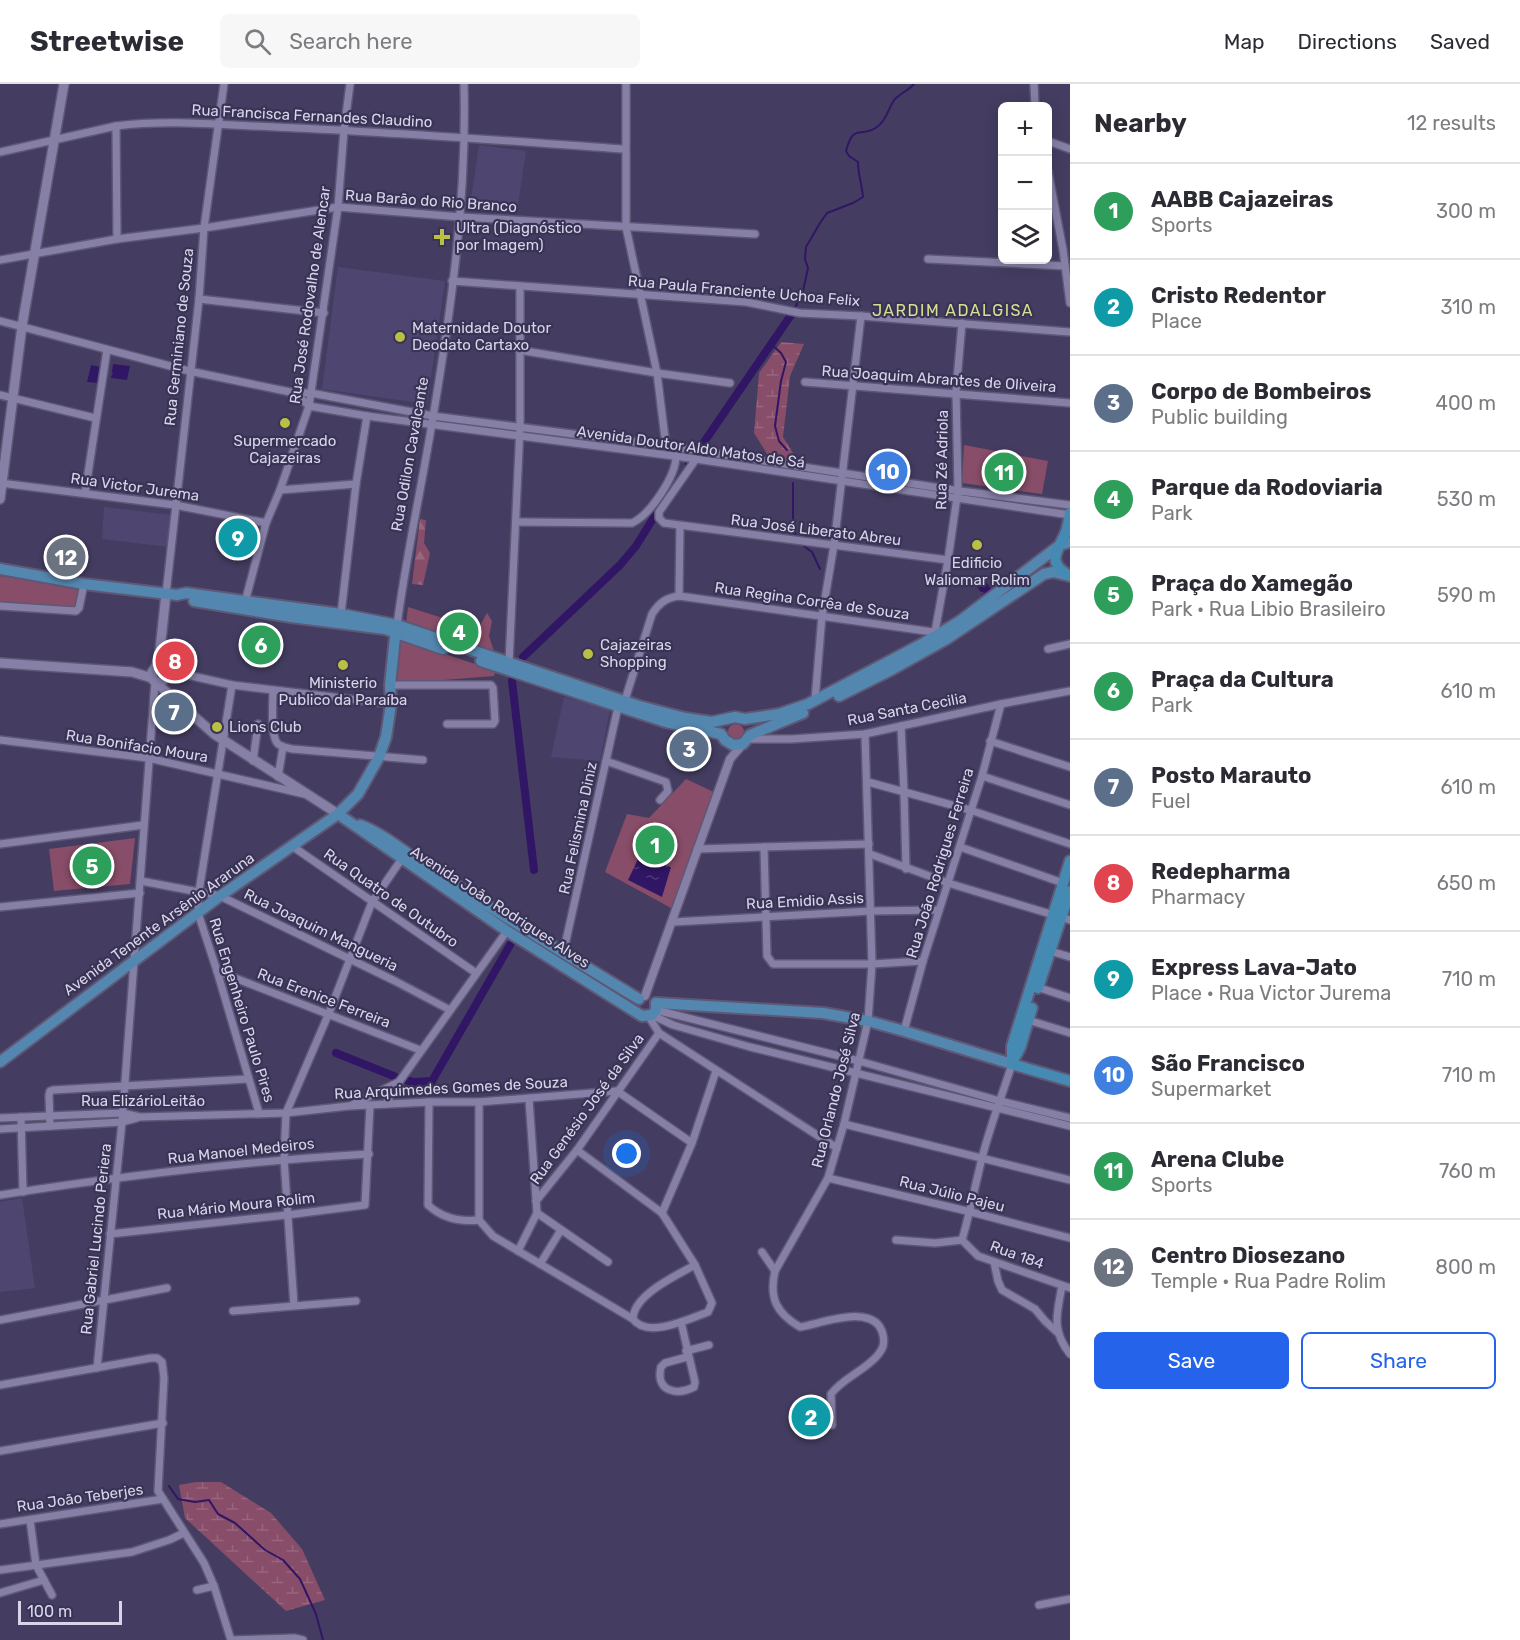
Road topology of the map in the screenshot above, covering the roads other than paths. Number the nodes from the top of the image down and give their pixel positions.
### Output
1 (64, 84) edge
2 (224, 84) edge
3 (350, 84) edge
4 (464, 84) edge
5 (626, 84) edge
6 (1034, 84) edge
7 (1035, 102) edge
8 (219, 125) junction
9 (116, 126) junction
10 (344, 130) junction
11 (465, 139) junction
12 (54, 140) junction
13 (1052, 143) edge
14 (625, 149) junction
15 (1070, 149) edge
16 (0, 152) edge
17 (1052, 197) edge
18 (338, 207) junction
19 (461, 217) junction
20 (626, 227) junction
21 (204, 228) junction
22 (755, 234) dead end
23 (117, 239) junction
24 (34, 254) junction
25 (928, 259) dead end
26 (0, 260) edge
27 (1065, 266) junction
28 (452, 281) junction
29 (520, 286) junction
30 (640, 295) junction
31 (199, 299) junction
32 (1070, 303) edge
33 (324, 313) junction
34 (861, 316) junction
35 (0, 321) edge
36 (962, 323) junction
37 (22, 326) junction
38 (1070, 332) edge
39 (107, 350) junction
40 (519, 350) junction
41 (189, 371) junction
42 (657, 374) junction
43 (805, 382) dead end
44 (730, 383) dead end
45 (853, 386) junction
46 (295, 393) junction
47 (311, 393) junction
48 (957, 394) junction
49 (0, 395) edge
50 (13, 398) junction
51 (1070, 403) edge
52 (309, 406) junction
53 (386, 407) junction
54 (367, 416) junction
55 (95, 418) junction
56 (386, 418) junction
57 (433, 420) junction
58 (520, 428) junction
59 (519, 437) junction
60 (666, 446) junction
61 (679, 457) junction
62 (695, 459) junction
63 (842, 472) junction
64 (841, 482) junction
65 (1, 483) edge
66 (356, 484) junction
67 (280, 490) junction
68 (958, 490) junction
69 (85, 493) junction
70 (0, 499) edge
71 (957, 499) junction
72 (175, 505) junction
73 (1070, 505) edge
74 (1070, 514) edge
75 (517, 522) junction
76 (266, 523) junction
77 (680, 526) junction
78 (1070, 542) edge
79 (834, 545) junction
80 (1056, 548) junction
81 (948, 560) junction
82 (0, 569) edge
83 (1070, 576) edge
84 (84, 584) junction
85 (171, 594) junction
86 (680, 596) junction
87 (245, 605) junction
88 (0, 606) edge
89 (341, 614) junction
90 (822, 616) junction
91 (396, 628) junction
92 (938, 632) junction
93 (1070, 645) edge
94 (1048, 649) dead end
95 (0, 663) edge
96 (509, 663) junction
97 (159, 673) junction
98 (390, 684) junction
99 (232, 685) junction
100 (273, 690) junction
101 (1070, 691) edge
102 (815, 700) junction
103 (391, 704) junction
104 (621, 704) junction
105 (1001, 704) junction
106 (745, 719) junction
107 (723, 721) junction
108 (258, 724) dead end
109 (447, 724) dead end
110 (900, 726) junction
111 (866, 734) junction
112 (724, 737) junction
113 (747, 739) junction
114 (0, 740) edge
115 (224, 741) junction
116 (990, 741) junction
117 (283, 747) junction
118 (379, 757) junction
119 (148, 758) junction
120 (730, 759) junction
121 (423, 760) dead end
122 (253, 761) junction
123 (606, 761) junction
124 (1070, 767) edge
125 (219, 773) junction
126 (982, 776) junction
127 (278, 777) junction
128 (868, 782) junction
129 (273, 788) junction
130 (904, 792) junction
131 (304, 794) junction
132 (660, 800) dead end
133 (1070, 805) edge
134 (970, 810) junction
135 (338, 814) junction
136 (351, 822) junction
137 (143, 825) junction
138 (0, 844) edge
139 (869, 844) junction
140 (1070, 844) edge
141 (292, 846) junction
142 (960, 847) junction
143 (764, 848) junction
144 (697, 849) junction
145 (870, 854) junction
146 (401, 860) junction
147 (1070, 861) edge
148 (906, 869) junction
149 (141, 881) junction
150 (948, 883) junction
151 (1067, 887) edge
152 (199, 891) junction
153 (140, 893) junction
154 (220, 896) junction
155 (372, 902) junction
156 (0, 907) edge
157 (939, 910) junction
158 (871, 911) junction
159 (198, 913) junction
160 (768, 915) junction
161 (1061, 918) edge
162 (672, 922) junction
163 (507, 931) junction
164 (1050, 951) junction
165 (563, 954) junction
166 (1070, 957) edge
167 (350, 958) junction
168 (135, 959) junction
169 (923, 961) junction
170 (872, 964) junction
171 (217, 971) junction
172 (476, 973) junction
173 (1034, 987) junction
174 (642, 998) junction
175 (1070, 998) edge
176 (450, 1010) junction
177 (653, 1011) junction
178 (637, 1012) junction
179 (328, 1013) junction
180 (1028, 1020) junction
181 (867, 1021) junction
182 (717, 1025) junction
183 (904, 1031) junction
184 (659, 1033) junction
185 (1070, 1033) edge
186 (714, 1037) junction
187 (420, 1050) junction
188 (859, 1060) junction
189 (0, 1062) edge
190 (1012, 1064) junction
191 (716, 1071) junction
192 (855, 1073) junction
193 (248, 1079) junction
194 (1070, 1081) edge
195 (399, 1082) junction
196 (125, 1086) junction
197 (617, 1091) junction
198 (529, 1099) junction
199 (1000, 1101) junction
200 (429, 1102) junction
201 (479, 1102) junction
202 (386, 1104) junction
203 (370, 1105) junction
204 (349, 1106) junction
205 (996, 1108) junction
206 (122, 1113) junction
207 (259, 1113) junction
208 (286, 1113) junction
209 (50, 1116) junction
210 (21, 1117) junction
211 (140, 1117) junction
212 (0, 1118) edge
213 (1070, 1118) edge
214 (122, 1122) junction
215 (844, 1124) junction
216 (51, 1126) junction
217 (1070, 1126) edge
218 (21, 1128) junction
219 (0, 1129) edge
220 (692, 1143) junction
221 (837, 1148) junction
222 (577, 1150) junction
223 (369, 1154) junction
224 (284, 1159) junction
225 (981, 1159) junction
226 (116, 1178) junction
227 (828, 1178) junction
228 (1070, 1180) edge
229 (23, 1192) junction
230 (0, 1195) edge
231 (536, 1201) junction
232 (971, 1212) junction
233 (537, 1213) junction
234 (662, 1213) junction
235 (288, 1215) junction
236 (479, 1220) junction
237 (561, 1230) junction
238 (110, 1233) junction
239 (1070, 1238) edge
240 (896, 1240) dead end
241 (962, 1240) junction
242 (518, 1251) junction
243 (762, 1252) dead end
244 (608, 1262) dead end
245 (994, 1262) junction
246 (540, 1264) junction
247 (695, 1265) junction
248 (775, 1271) junction
249 (1066, 1287) edge
250 (167, 1288) dead end
251 (103, 1300) junction
252 (356, 1301) dead end
253 (294, 1305) junction
254 (233, 1311) dead end
255 (633, 1319) junction
256 (0, 1320) edge
257 (681, 1322) junction
258 (1058, 1333) junction
259 (709, 1345) dead end
260 (687, 1354) junction
261 (1070, 1354) edge
262 (97, 1368) junction
263 (0, 1385) edge
264 (163, 1423) junction
265 (832, 1425) dead end
266 (0, 1451) edge
267 (164, 1499) junction
268 (30, 1520) junction
269 (0, 1524) edge
270 (184, 1533) junction
271 (36, 1565) junction
272 (0, 1570) edge
273 (44, 1580) junction
274 (214, 1586) junction
275 (197, 1590) dead end
276 (0, 1593) edge
277 (52, 1595) dead end
278 (1070, 1599) edge
279 (1039, 1605) dead end
280 (231, 1640) edge
281 (303, 1640) edge

1 - 12 main road
2 - 8 street, Rua Germiniano de Souza
3 - 10 street, Rua José Rodovalho de Alencar
4 - 11 street, Rua Odilon Cavalcante
5 - 14 street
6 - 7 street
8 - 9 street, Rua Francisca Fernandes Claudino
8 - 10 street, Rua Francisca Fernandes Claudino
8 - 21 street, Rua Germiniano de Souza
9 - 12 street, Rua Francisca Fernandes Claudino
9 - 23 street
10 - 11 street, Rua Francisca Fernandes Claudino
10 - 18 street, Rua José Rodovalho de Alencar
11 - 14 street, Rua Francisca Fernandes Claudino
11 - 19 street, Rua Odilon Cavalcante
12 - 16 street, Rua Francisca Fernandes Claudino
12 - 24 main road
13 - 15 street
14 - 20 street
17 - 27 street
18 - 19 street, Rua Barāo do Rio Branco
18 - 21 street, Rua Barāo do Rio Branco
18 - 33 street, Rua José Rodovalho de Alencar
19 - 20 street, Rua Barāo do Rio Branco
19 - 28 street, Rua Odilon Cavalcante
20 - 22 street, Rua Barāo do Rio Branco
20 - 30 street
21 - 23 street, Rua Barāo do Rio Branco
21 - 31 street, Rua Germiniano de Souza
23 - 24 street, Rua Barāo do Rio Branco
24 - 26 street, Rua Barāo do Rio Branco
24 - 37 main road
25 - 27 street
27 - 32 street
28 - 29 street, Rua Paula Franciente Uchoa Felix
28 - 57 street, Rua Odilon Cavalcante
29 - 30 street, Rua Paula Franciente Uchoa Felix
29 - 40 street
30 - 34 street, Rua Paula Franciente Uchoa Felix
30 - 42 street
31 - 33 street
31 - 41 street, Rua Germiniano de Souza
33 - 47 street, Rua José Rodovalho de Alencar
34 - 36 street, Rua Paula Franciente Uchoa Felix
34 - 45 street
35 - 37 street, Avenida Doutor Aldo Matos de Sá
36 - 38 street, Rua Paula Franciente Uchoa Felix
36 - 48 street, Rua Zé Adriola
37 - 39 street, Avenida Doutor Aldo Matos de Sá
37 - 50 main road
39 - 41 street, Avenida Doutor Aldo Matos de Sá
39 - 55 street
40 - 42 street
40 - 58 street
41 - 46 street, Avenida Doutor Aldo Matos de Sá
41 - 72 street, Rua Germiniano de Souza
42 - 44 street
42 - 60 street
43 - 45 street, Rua Joaquim Abrantes de Oliveira
45 - 48 street, Rua Joaquim Abrantes de Oliveira
45 - 63 street
46 - 47 street, Avenida Doutor Aldo Matos de Sá
46 - 52 street
47 - 52 street, Rua José Rodovalho de Alencar
47 - 53 street, Avenida Doutor Aldo Matos de Sá
48 - 51 street, Rua Joaquim Abrantes de Oliveira
48 - 68 street, Rua Zé Adriola
49 - 50 street
50 - 55 street
50 - 65 main road
52 - 54 street, Avenida Doutor Aldo Matos de Sá
52 - 67 street, Rua José Rodovalho de Alencar
53 - 56 street
53 - 57 street, Avenida Doutor Aldo Matos de Sá
54 - 56 street, Avenida Doutor Aldo Matos de Sá
54 - 66 street
55 - 69 street
56 - 57 street, Avenida Doutor Aldo Matos de Sá
57 - 58 street, Avenida Doutor Aldo Matos de Sá
57 - 59 street, Avenida Doutor Aldo Matos de Sá
57 - 91 street, Rua Odilon Cavalcante
58 - 59 street
58 - 60 street, Avenida Doutor Aldo Matos de Sá
59 - 61 street, Avenida Doutor Aldo Matos de Sá
59 - 75 street
60 - 63 street, Avenida Doutor Aldo Matos de Sá
61 - 62 street, Avenida Doutor Aldo Matos de Sá
61 - 75 street
62 - 64 street, Avenida Doutor Aldo Matos de Sá
62 - 77 street
63 - 64 street
63 - 68 street, Avenida Doutor Aldo Matos de Sá
64 - 71 street, Avenida Doutor Aldo Matos de Sá
64 - 79 street
65 - 69 street, Rua Victor Jurema
65 - 70 main road
66 - 67 street
66 - 89 street
67 - 76 street, Rua José Rodovalho de Alencar
68 - 71 street, Rua Zé Adriola
68 - 73 street, Avenida Doutor Aldo Matos de Sá
69 - 72 street, Rua Victor Jurema
71 - 74 street, Avenida Doutor Aldo Matos de Sá
71 - 81 street, Rua Zé Adriola
72 - 76 street, Rua Victor Jurema
72 - 85 street, Rua Germiniano de Souza
74 - 80 highway
75 - 96 street
76 - 87 street, Rua José Rodovalho de Alencar
77 - 79 street, Rua José Liberato Abreu
77 - 86 street
78 - 80 main road
79 - 81 street, Rua José Liberato Abreu
79 - 90 street
80 - 83 highway
80 - 92 main road
81 - 92 street, Rua Zé Adriola
82 - 84 main road
83 - 113 main road
84 - 85 main road
84 - 88 street
85 - 87 main road
85 - 97 main road
86 - 90 street, Rua Regina Corrêa de Souza
86 - 104 street, Rua Felismina Diniz
87 - 89 main road
87 - 91 main road
89 - 91 main road
90 - 92 street, Rua Regina Corrêa de Souza
90 - 102 street
91 - 96 main road
91 - 98 main road, Rua Odilon Cavalcante
91 - 104 main road
92 - 102 main road
93 - 94 street
95 - 97 main road
96 - 104 main road
97 - 99 street
97 - 115 main road, Avenida João Rodrigues Alves
97 - 119 street, Rua Gabriel Lucindo Periera
98 - 103 main road, Rua Odilon Cavalcante
98 - 109 street
99 - 100 street
99 - 115 street, Rua Engenheiro Paulo Pires
100 - 103 street
100 - 117 street
101 - 105 street, Rua Santa Cecilia
102 - 106 main road
103 - 118 main road, Rua Odilon Cavalcante
104 - 107 main road
104 - 112 main road
104 - 123 street, Rua Felismina Diniz
105 - 110 street, Rua Santa Cecilia
105 - 116 street, Rua João Rodrigues Ferreira
106 - 107 main road
106 - 113 main road
107 - 112 main road
108 - 122 street
110 - 111 street, Rua Santa Cecilia
110 - 130 street
111 - 113 street, Rua Santa Cecilia
111 - 128 street, Rua Orlando José Silva
112 - 113 main road
112 - 120 street
113 - 120 street
114 - 119 street, Rua Bonifacio Moura
115 - 122 main road, Avenida João Rodrigues Alves
115 - 125 street, Rua Engenheiro Paulo Pires
116 - 124 street
116 - 126 street, Rua João Rodrigues Ferreira
117 - 118 street
117 - 127 street
118 - 121 street
118 - 135 main road, Rua Odilon Cavalcante
119 - 125 street, Rua Bonifacio Moura
119 - 137 street, Rua Gabriel Lucindo Periera
120 - 144 street
122 - 127 main road, Avenida João Rodrigues Alves
123 - 132 street
123 - 165 street, Rua Felismina Diniz
125 - 129 street, Rua Bonifacio Moura
125 - 152 street, Rua Engenheiro Paulo Pires
126 - 133 street
126 - 134 street, Rua João Rodrigues Ferreira
127 - 129 main road
127 - 131 main road, Avenida João Rodrigues Alves
128 - 130 street
128 - 139 street, Rua Orlando José Silva
129 - 131 street, Rua Bonifacio Moura
130 - 134 street
130 - 148 street
131 - 135 main road, Avenida João Rodrigues Alves
134 - 140 street
134 - 142 street, Rua João Rodrigues Ferreira
135 - 136 main road, Avenida João Rodrigues Alves
135 - 141 main road, Avenida Tenente Arsênio Araruna
136 - 146 main road, Avenida João Rodrigues Alves
136 - 165 main road, Avenida João Rodrigues Alves
137 - 138 street
137 - 149 street, Rua Gabriel Lucindo Periera
139 - 143 street
139 - 145 street, Rua Orlando José Silva
141 - 154 main road, Avenida Tenente Arsênio Araruna
141 - 155 street, Rua Quatro de Outubro
142 - 150 street, Rua João Rodrigues Ferreira
142 - 151 street
143 - 144 street
143 - 160 street
144 - 162 street
145 - 148 street
145 - 158 street, Rua Orlando José Silva
146 - 155 street
146 - 163 main road, Avenida João Rodrigues Alves
147 - 151 highway
148 - 150 street
149 - 152 street, Rua Joaquim Mangueria
149 - 153 street, Rua Gabriel Lucindo Periera
150 - 157 street, Rua João Rodrigues Ferreira
150 - 161 street
151 - 161 highway
152 - 154 street, Rua Joaquim Mangueria
152 - 159 street, Rua Engenheiro Paulo Pires
153 - 156 street
153 - 168 street, Rua Gabriel Lucindo Periera
154 - 159 main road, Avenida Tenente Arsênio Araruna
154 - 167 street, Rua Joaquim Mangueria
155 - 167 street
155 - 172 street, Rua Quatro de Outubro
157 - 158 street, Rua Emidio Assis
157 - 169 street, Rua João Rodrigues Ferreira
158 - 160 street, Rua Emidio Assis
158 - 170 street, Rua Orlando José Silva
159 - 168 main road, Avenida Tenente Arsênio Araruna
159 - 171 street, Rua Engenheiro Paulo Pires
160 - 162 street, Rua Emidio Assis
160 - 170 street
161 - 164 highway
161 - 173 highway
162 - 174 street
163 - 172 street
163 - 178 main road, Avenida João Rodrigues Alves
164 - 166 street
164 - 173 highway
165 - 174 main road, Avenida João Rodrigues Alves
167 - 176 street, Rua Joaquim Mangueria
167 - 179 street
168 - 189 main road, Avenida Tenente Arsênio Araruna
168 - 196 street, Rua Gabriel Lucindo Periera
169 - 170 street
169 - 183 street, Rua João Rodrigues Ferreira
170 - 181 street, Rua Orlando José Silva
171 - 179 street, Rua Erenice Ferreira
171 - 193 street, Rua Engenheiro Paulo Pires
172 - 176 street
173 - 175 street
173 - 180 highway
173 - 190 highway
174 - 177 main road
174 - 178 main road
176 - 187 street
177 - 178 main road
177 - 181 main road
177 - 182 street
177 - 184 street
177 - 186 street
179 - 187 street, Rua Erenice Ferreira
179 - 208 street
180 - 185 street
180 - 190 highway
181 - 183 main road
181 - 188 street, Rua Orlando José Silva
182 - 186 street
182 - 188 street
183 - 190 main road
184 - 191 street
184 - 197 street, Rua Genésio José da Silva
186 - 192 street
187 - 195 street
188 - 192 street, Rua Orlando José Silva
188 - 199 street
190 - 194 highway
190 - 199 street
191 - 220 street
191 - 221 street
192 - 205 street
192 - 215 street, Rua Orlando José Silva
193 - 196 street
193 - 207 street, Rua Engenheiro Paulo Pires
195 - 202 street
195 - 204 street
196 - 206 street, Rua Gabriel Lucindo Periera
196 - 209 street
197 - 198 street, Rua Arquimedes Gomes de Souza
197 - 220 street
197 - 222 street, Rua Genésio José da Silva
198 - 201 street, Rua Arquimedes Gomes de Souza
198 - 231 street
199 - 205 street
199 - 213 street
200 - 201 street, Rua Arquimedes Gomes de Souza
200 - 202 street, Rua Arquimedes Gomes de Souza
200 - 236 street
201 - 236 street
202 - 203 street, Rua Arquimedes Gomes de Souza
203 - 204 street, Rua Arquimedes Gomes de Souza
203 - 223 street
204 - 208 street, Rua Arquimedes Gomes de Souza
205 - 217 street
205 - 225 street
206 - 209 street, Rua ElizárioLeitão
206 - 211 street, Rua ElizárioLeitão
206 - 214 street, Rua Gabriel Lucindo Periera
207 - 208 street, Rua ElizárioLeitão
207 - 211 street, Rua ElizárioLeitão
208 - 224 street
209 - 210 street, Rua ElizárioLeitão
209 - 216 street
210 - 212 street, Rua ElizárioLeitão
210 - 218 street
211 - 214 street
214 - 216 street
214 - 226 street, Rua Gabriel Lucindo Periera
215 - 221 street, Rua Orlando José Silva
215 - 225 street
216 - 218 street
218 - 219 street
218 - 229 street
220 - 234 street
221 - 227 street, Rua Orlando José Silva
222 - 231 street, Rua Genésio José da Silva
222 - 234 street
223 - 224 street, Rua Manoel Medeiros
223 - 235 street, Rua Mário Moura Rolim
224 - 226 street, Rua Manoel Medeiros
224 - 235 street
225 - 228 street
225 - 232 street
226 - 229 street, Rua Manoel Medeiros
226 - 238 street, Rua Gabriel Lucindo Periera
227 - 232 street, Rua Júlio Pajeu
227 - 248 street, Rua Orlando José Silva
229 - 230 street, Rua Manoel Medeiros
231 - 233 street
232 - 239 street, Rua Júlio Pajeu
232 - 241 street
233 - 237 street
233 - 242 street
234 - 247 street
235 - 238 street, Rua Mário Moura Rolim
235 - 253 street
236 - 242 street
237 - 244 street
237 - 246 street
238 - 251 street, Rua Gabriel Lucindo Periera
240 - 241 street
241 - 245 street, Rua 184
242 - 246 street
243 - 248 street
245 - 249 street, Rua 184
245 - 258 street
246 - 255 street
247 - 255 street
247 - 257 street
248 - 265 street, Rua Orlando José Silva
249 - 258 street
250 - 251 street
251 - 256 street
251 - 262 street, Rua Gabriel Lucindo Periera
252 - 253 street
253 - 254 street
255 - 257 street
257 - 260 street
258 - 261 street
259 - 260 street
260 - 260 street
262 - 263 street
262 - 264 street
264 - 266 street
264 - 267 street
267 - 268 street, Rua João Teberjes
267 - 270 street
268 - 269 street, Rua João Teberjes
268 - 271 street
270 - 271 street
270 - 274 street
271 - 272 street
271 - 273 street
273 - 276 street
273 - 277 street
274 - 275 street
274 - 280 street
278 - 279 street
280 - 281 street

